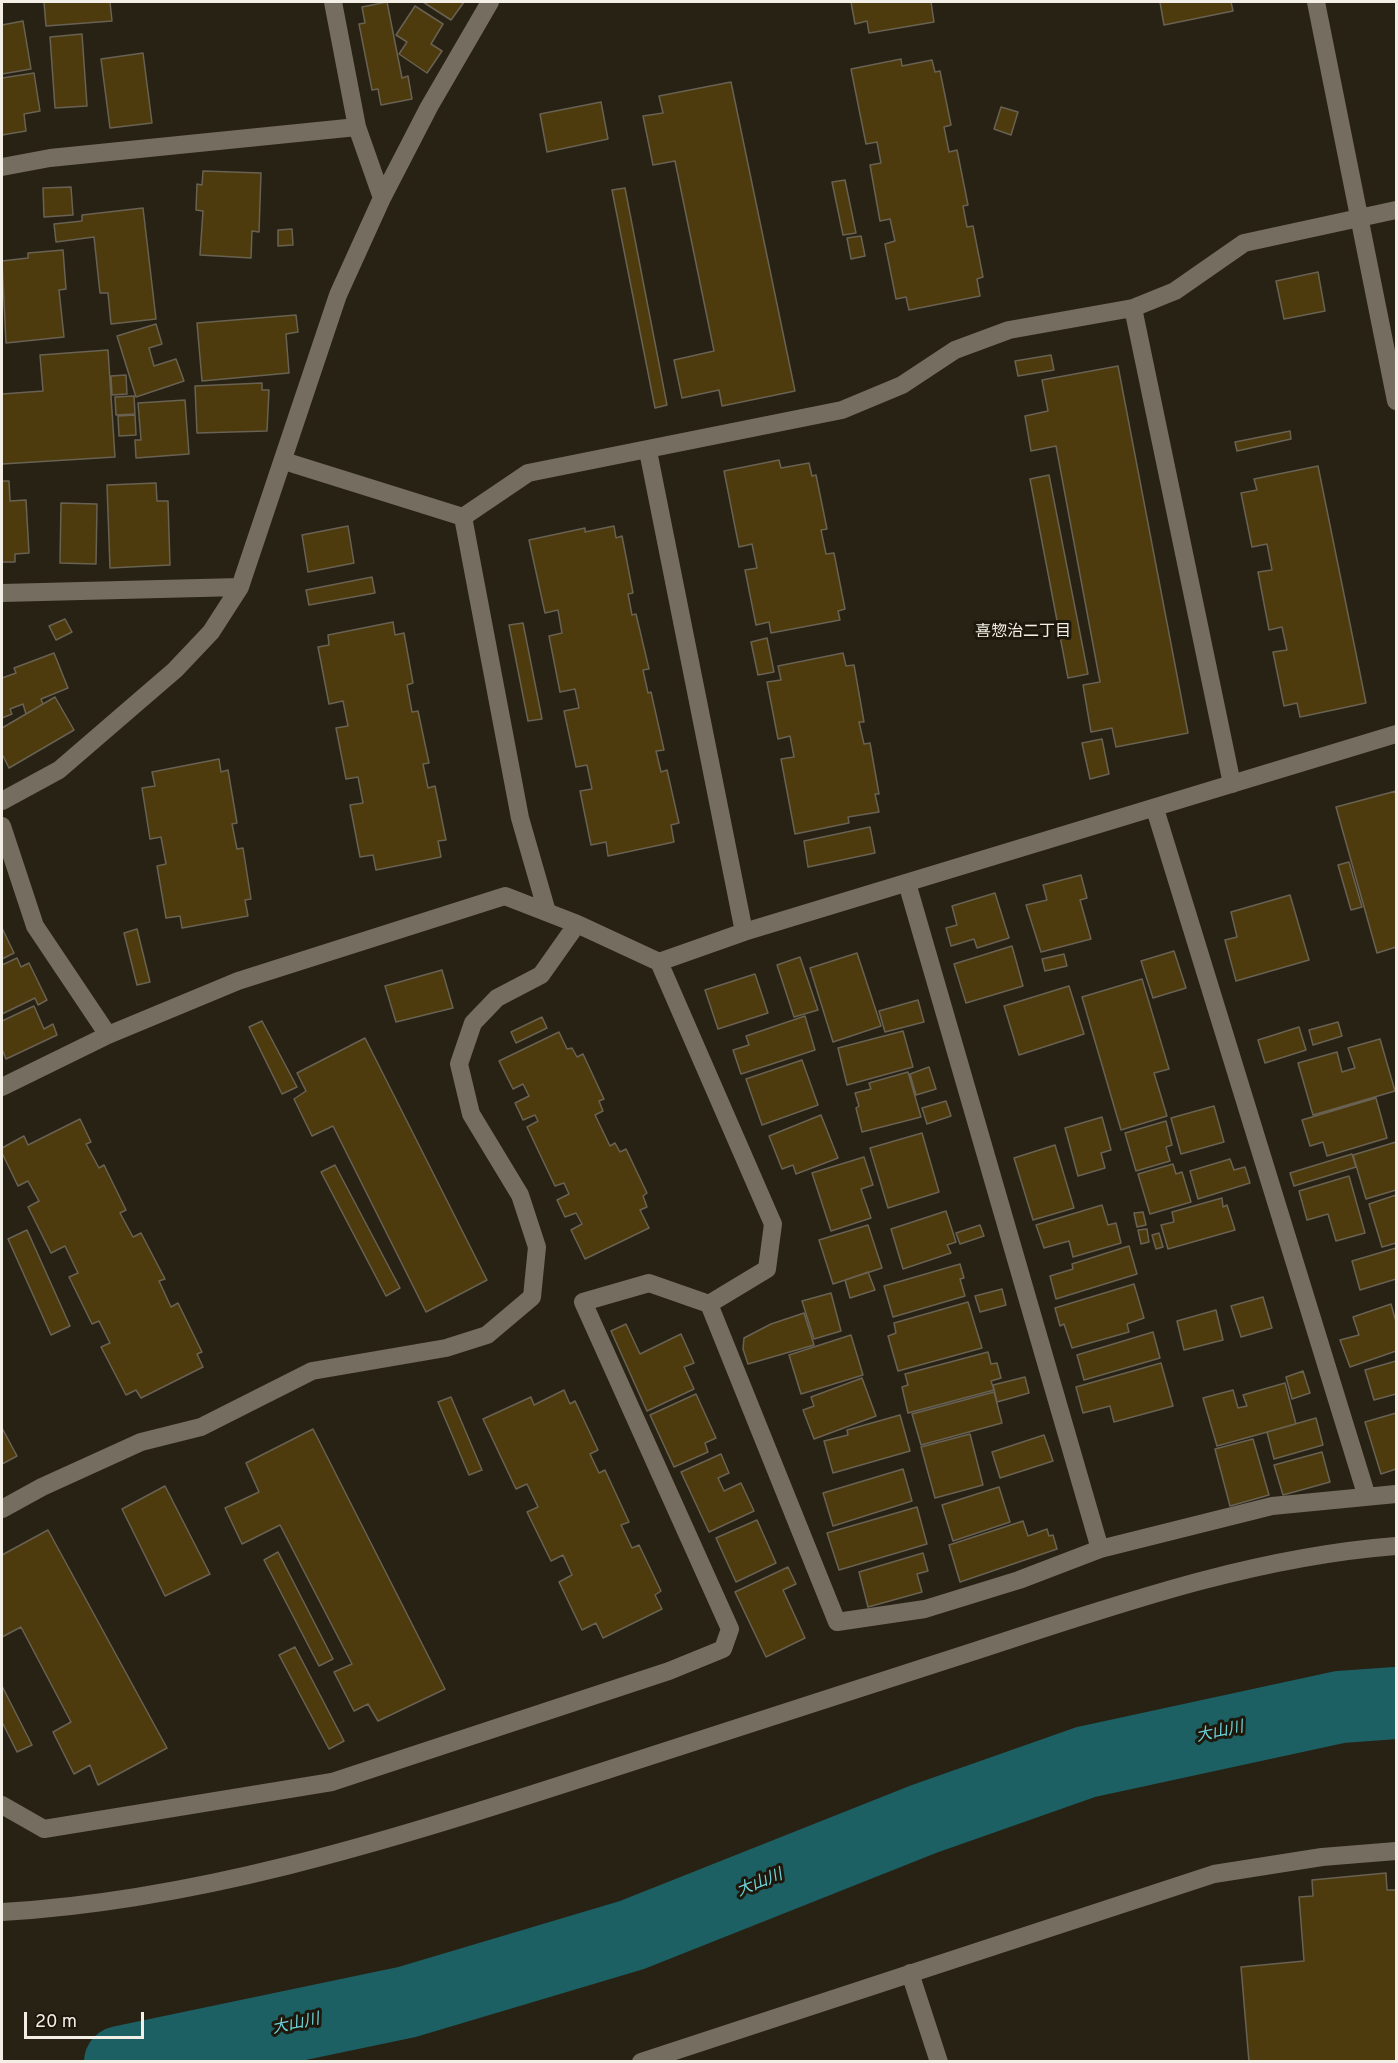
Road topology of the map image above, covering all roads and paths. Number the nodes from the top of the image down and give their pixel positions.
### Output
1 (333, 2) edge
2 (490, 2) edge
3 (1316, 2) edge
4 (357, 127) junction
5 (2, 167) edge
6 (382, 198) junction
7 (1396, 210) edge
8 (1360, 217) junction
9 (1133, 308) junction
10 (1396, 401) edge
11 (648, 451) junction
12 (284, 460) junction
13 (463, 517) junction
14 (240, 587) junction
15 (2, 593) edge
16 (1396, 734) edge
17 (1232, 784) junction
18 (2, 801) edge
19 (1155, 809) junction
20 (2, 826) edge
21 (906, 884) junction
22 (547, 912) junction
23 (577, 924) junction
24 (744, 932) junction
25 (659, 962) junction
26 (108, 1035) junction
27 (2, 1088) edge
28 (709, 1304) junction
29 (1396, 1494) edge
30 (1367, 1497) junction
31 (2, 1509) edge
32 (1396, 1546) edge
33 (1100, 1549) junction
34 (2, 1805) edge
35 (1396, 1851) edge
36 (2, 1912) edge
37 (910, 1973) junction
38 (641, 2061) edge
39 (939, 2061) edge

1 - 4 street
2 - 6 street
3 - 8 street
4 - 5 street
4 - 6 street
6 - 12 street
7 - 8 street
8 - 9 street
8 - 10 street
9 - 11 street
9 - 17 street
11 - 13 street
11 - 24 street
12 - 13 street
12 - 14 street
13 - 22 street
14 - 15 street
14 - 18 street
16 - 17 street
17 - 19 street
19 - 21 street
19 - 30 street
20 - 26 street
21 - 24 street
21 - 33 street
22 - 23 street
22 - 26 street
23 - 25 street
23 - 31 street
24 - 25 street
25 - 28 street
26 - 27 street
28 - 33 street
28 - 34 street
29 - 30 street
30 - 33 street
32 - 36 street
35 - 37 street
37 - 38 street
37 - 39 street

